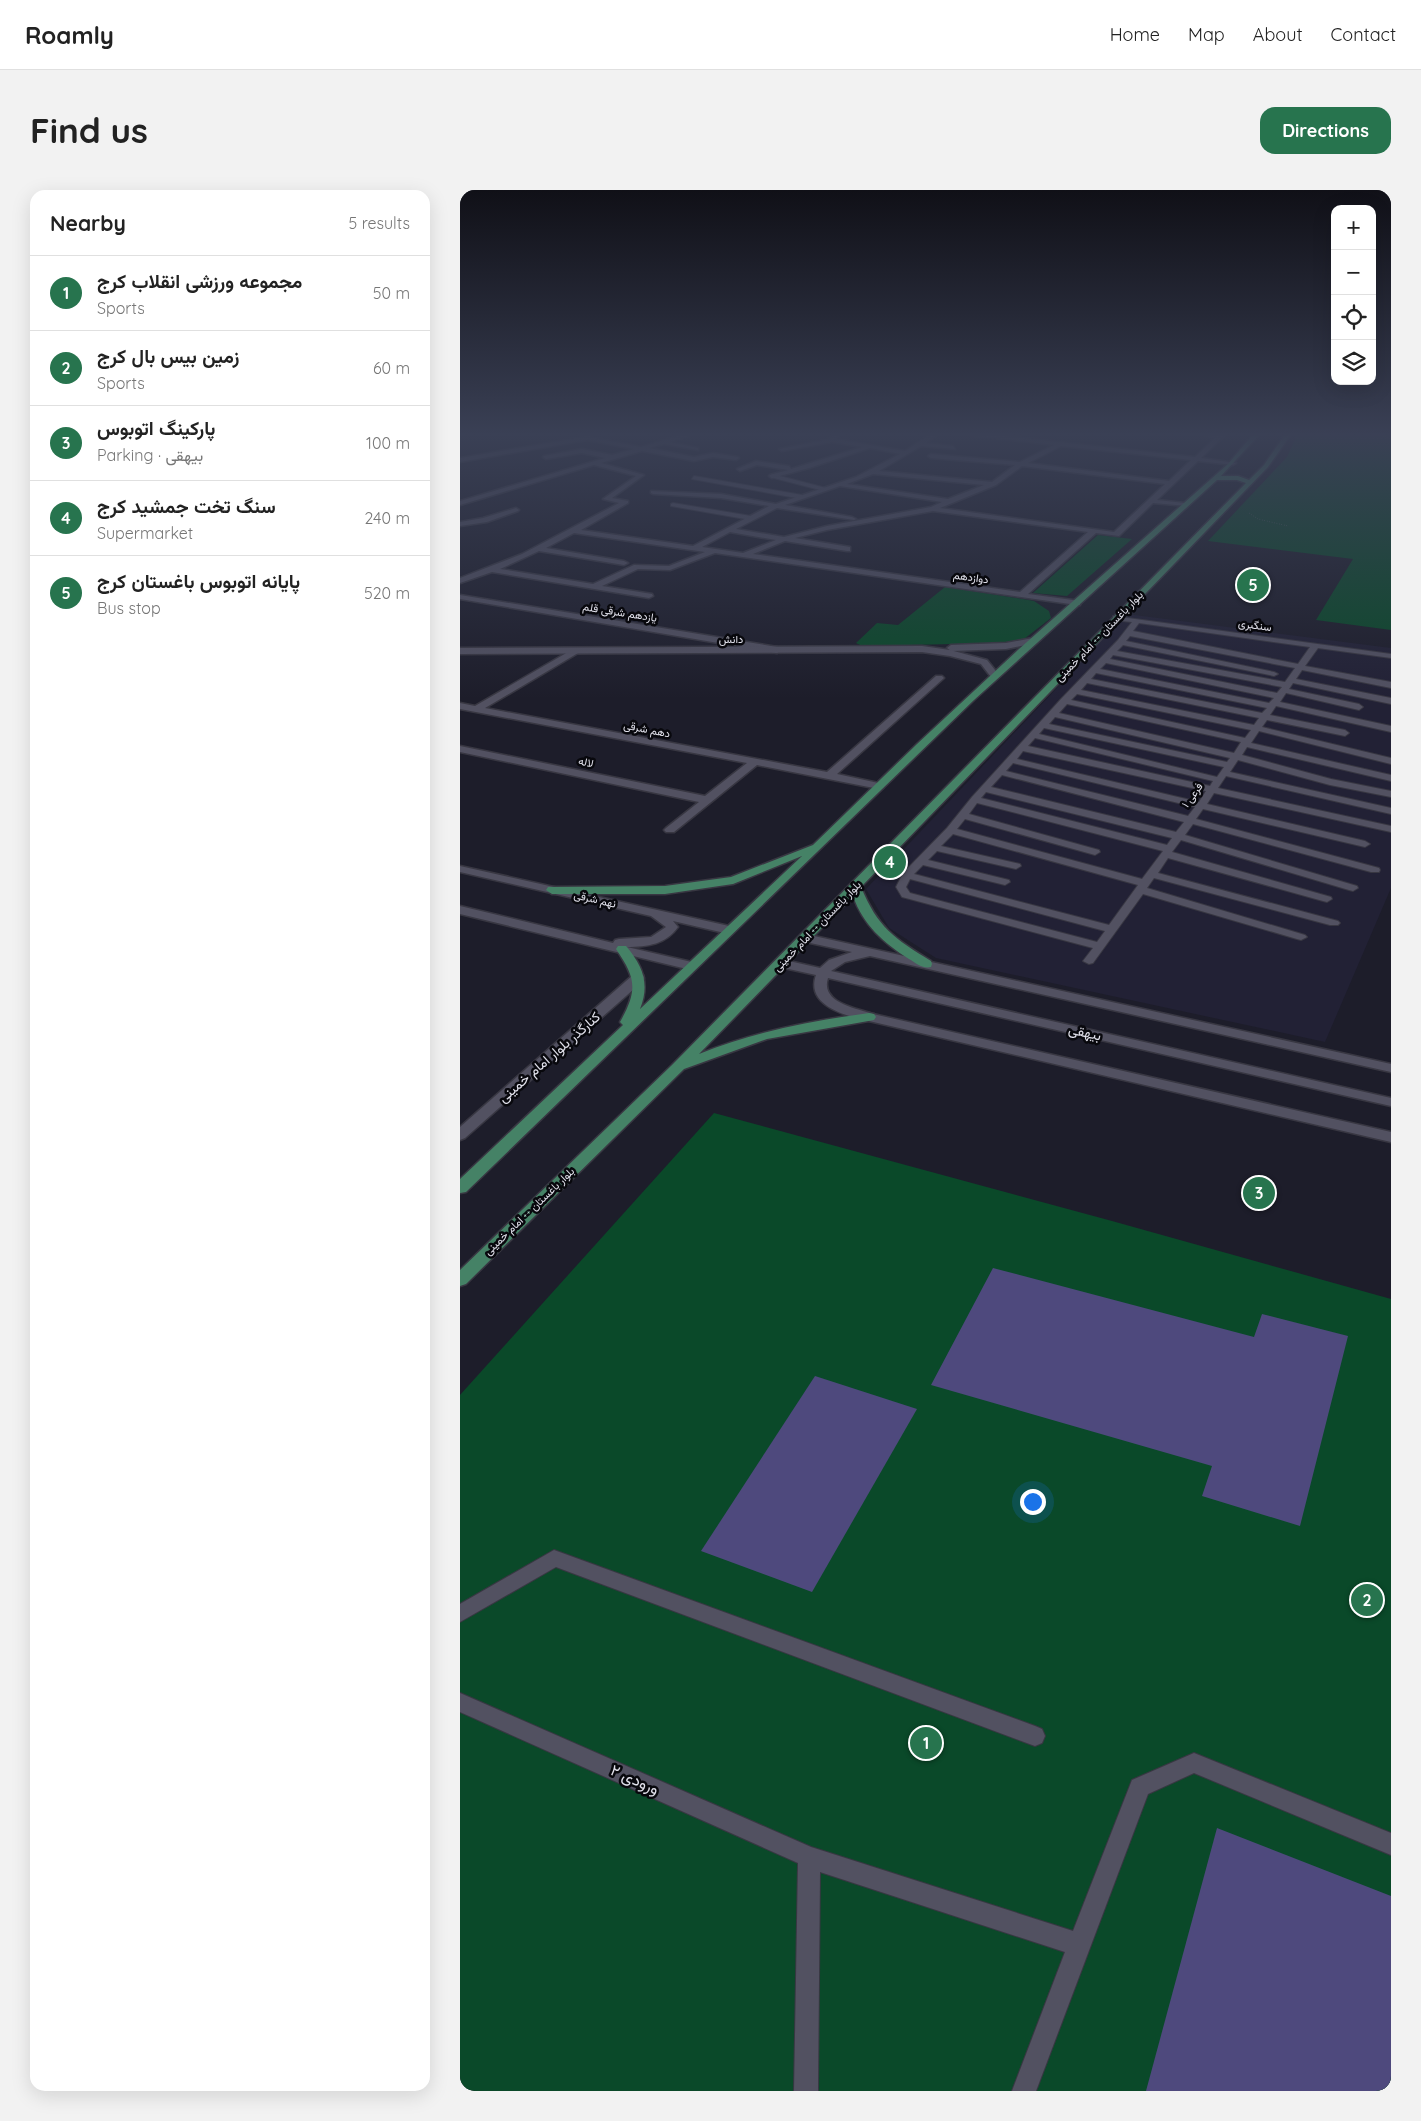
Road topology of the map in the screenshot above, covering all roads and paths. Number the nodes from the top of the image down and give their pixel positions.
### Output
1 (474, 522) edge
2 (591, 522) edge
3 (744, 522) edge
4 (860, 522) edge
5 (1026, 522) edge
6 (1129, 522) edge
7 (1167, 522) edge
8 (1210, 522) edge
9 (1270, 522) edge
10 (460, 524) edge
11 (1288, 526) dead end
12 (729, 530) junction
13 (574, 531) junction
14 (1094, 531) junction
15 (784, 539) junction
16 (694, 548) junction
17 (537, 549) junction
18 (847, 549) dead end
19 (714, 551) junction
20 (743, 555) junction
21 (624, 562) dead end
22 (494, 570) junction
23 (460, 581) edge
24 (593, 587) junction
25 (1095, 587) junction
26 (1022, 595) junction
27 (649, 596) dead end
28 (460, 597) edge
29 (1036, 597) junction
30 (1077, 603) junction
31 (1059, 618) junction
32 (1116, 618) junction
33 (1137, 621) junction
34 (1129, 633) junction
35 (1033, 641) junction
36 (1121, 642) junction
37 (1314, 647) junction
38 (922, 648) junction
39 (776, 650) junction
40 (460, 651) edge
41 (575, 651) junction
42 (1111, 652) junction
43 (1391, 656) edge
44 (1104, 660) junction
45 (1391, 662) edge
46 (1300, 667) junction
47 (1095, 670) junction
48 (994, 675) junction
49 (939, 678) dead end
50 (1086, 680) junction
51 (1391, 685) edge
52 (1075, 691) junction
53 (1282, 691) junction
54 (1064, 701) junction
55 (1391, 702) edge
56 (1359, 707) dead end
57 (462, 708) edge
58 (476, 709) junction
59 (1053, 714) junction
60 (1265, 716) junction
61 (1042, 725) junction
62 (1256, 728) junction
63 (1391, 729) edge
64 (1344, 733) dead end
65 (1033, 735) junction
66 (1246, 742) junction
67 (1022, 748) junction
68 (460, 749) edge
69 (1011, 760) junction
70 (1391, 761) edge
71 (755, 762) junction
72 (1227, 768) junction
73 (1000, 772) junction
74 (829, 776) junction
75 (1391, 778) edge
76 (878, 786) junction
77 (984, 789) junction
78 (1212, 790) junction
79 (1391, 794) edge
80 (975, 799) junction
81 (707, 800) junction
82 (1201, 805) junction
83 (1391, 812) edge
84 (963, 815) junction
85 (1190, 820) junction
86 (1391, 829) edge
87 (670, 830) dead end
88 (951, 830) junction
89 (1178, 836) junction
90 (820, 844) junction
91 (1365, 844) dead end
92 (934, 847) junction
93 (1094, 852) dead end
94 (1167, 852) junction
95 (921, 861) junction
96 (1016, 866) dead end
97 (460, 869) edge
98 (1375, 870) dead end
99 (1151, 874) junction
100 (907, 875) junction
101 (1004, 882) dead end
102 (855, 886) junction
103 (1141, 886) junction
104 (1353, 888) dead end
105 (552, 890) junction
106 (1328, 899) dead end
107 (460, 910) edge
108 (655, 913) junction
109 (1334, 923) dead end
110 (1112, 929) junction
111 (729, 930) junction
112 (1301, 937) dead end
113 (805, 938) junction
114 (597, 944) junction
115 (1100, 946) junction
116 (622, 949) junction
117 (872, 952) junction
118 (1089, 961) dead end
119 (780, 963) junction
120 (926, 964) junction
121 (691, 966) junction
122 (824, 972) junction
123 (638, 978) junction
124 (869, 1018) junction
125 (622, 1033) junction
126 (676, 1068) junction
127 (1391, 1068) edge
128 (1391, 1102) edge
129 (460, 1135) edge
130 (1391, 1137) edge
131 (460, 1188) edge
132 (482, 1257) junction
133 (460, 1264) edge
134 (460, 1280) edge
135 (460, 1614) edge
136 (460, 1702) edge
137 (1035, 1736) dead end
138 (1391, 1844) edge
139 (809, 1857) junction
140 (1079, 1945) junction
141 (806, 2091) edge
142 (1024, 2091) edge

1 - 10 street
2 - 13 street
3 - 12 street
4 - 15 street
5 - 14 street
6 - 14 street
7 - 25 main road
8 - 32 main road, بلوار باغستان -- امام خمینی
9 - 11 path
12 - 15 street
12 - 16 street
13 - 16 street, دوازدهم
13 - 17 street
14 - 26 street
15 - 18 street
15 - 20 street
16 - 19 street, دوازدهم
17 - 21 street
17 - 22 street
19 - 20 street, دوازدهم
19 - 24 street
20 - 26 street, دوازدهم
22 - 23 street
22 - 24 street
24 - 27 street
25 - 29 street, دوازدهم
25 - 30 main road
26 - 29 street, دوازدهم
28 - 39 street, یازدهم شرقی قلم
29 - 30 street, دوازدهم
29 - 31 street
30 - 31 main road
31 - 35 main road
32 - 33 lane, سنگبری
32 - 102 main road, بلوار باغستان -- امام خمینی
33 - 34 lane
33 - 37 lane, سنگبری
34 - 36 lane
34 - 46 lane
35 - 38 street
35 - 48 main road
36 - 42 lane
36 - 53 lane
37 - 43 lane, سنگبری
37 - 45 lane
37 - 46 lane, ۱ فرعی
38 - 39 street, دانش
38 - 48 street, دانش
39 - 41 street, دانش
40 - 41 street, دانش
41 - 58 street
42 - 44 lane
42 - 53 lane
44 - 47 lane
44 - 53 lane
46 - 51 lane
46 - 53 lane, ۱ فرعی
47 - 50 lane
47 - 53 lane
48 - 76 main road
49 - 74 street
50 - 52 lane
50 - 60 lane
52 - 54 lane
52 - 62 lane
53 - 55 lane
53 - 56 lane
53 - 60 lane, ۱ فرعی
53 - 63 lane
54 - 59 lane
54 - 66 lane
57 - 58 street, دهم شرقی
58 - 71 street, دهم شرقی
59 - 61 lane
59 - 72 lane
60 - 62 lane, ۱ فرعی
60 - 64 lane
61 - 65 lane
61 - 72 lane
62 - 66 lane, ۱ فرعی
62 - 70 lane
65 - 67 lane
65 - 72 lane
66 - 72 lane, ۱ فرعی
66 - 75 lane
67 - 69 lane
67 - 78 lane
68 - 81 street, لاله
69 - 73 lane
69 - 82 lane
71 - 74 street, دهم شرقی
71 - 81 street
72 - 78 lane, ۱ فرعی
72 - 79 lane
72 - 83 lane
73 - 77 lane
73 - 85 lane
74 - 76 street, دهم شرقی
76 - 90 main road
77 - 80 lane
77 - 89 lane
78 - 82 lane, ۱ فرعی
78 - 86 lane
80 - 84 lane
80 - 94 lane
81 - 87 street
82 - 85 lane, ۱ فرعی
82 - 91 lane
84 - 88 lane
84 - 93 lane
85 - 89 lane, ۱ فرعی
85 - 98 lane
88 - 92 lane
88 - 103 lane
89 - 94 lane, ۱ فرعی
89 - 104 lane
90 - 105 main road
90 - 111 main road
92 - 95 lane
92 - 96 lane
94 - 99 lane, ۱ فرعی
94 - 106 lane
95 - 100 lane
95 - 101 lane
97 - 105 street, نهم شرقی
99 - 103 lane, ۱ فرعی
99 - 109 lane
100 - 110 lane
100 - 115 lane
102 - 113 main road, بلوار باغستان -- امام خمینی
102 - 120 main road
103 - 110 lane, ۱ فرعی
103 - 112 lane
105 - 108 street, نهم شرقی
107 - 114 street
108 - 111 street, نهم شرقی
108 - 114 street
110 - 115 lane, ۱ فرعی
111 - 121 main road
113 - 117 street
113 - 119 main road, بلوار باغستان -- امام خمینی
114 - 116 street
115 - 118 lane, ۱ فرعی
116 - 121 street
116 - 123 main road
117 - 120 street
117 - 122 street
119 - 122 street, بیهقی
119 - 126 main road, بلوار باغستان -- امام خمینی
120 - 127 street
121 - 125 main road
122 - 124 street
122 - 128 street, بیهقی
123 - 125 main road
123 - 129 street, کنارگذر بلوار امام خمینی
124 - 126 main road
124 - 130 street
125 - 131 main road
126 - 132 main road, بلوار باغستان -- امام خمینی
132 - 133 main road
132 - 134 main road, بلوار باغستان -- امام خمینی
135 - 137 lane
136 - 139 lane, ورودی ۲
138 - 140 lane
139 - 140 lane, ورودی ۲
139 - 141 lane
140 - 142 lane

